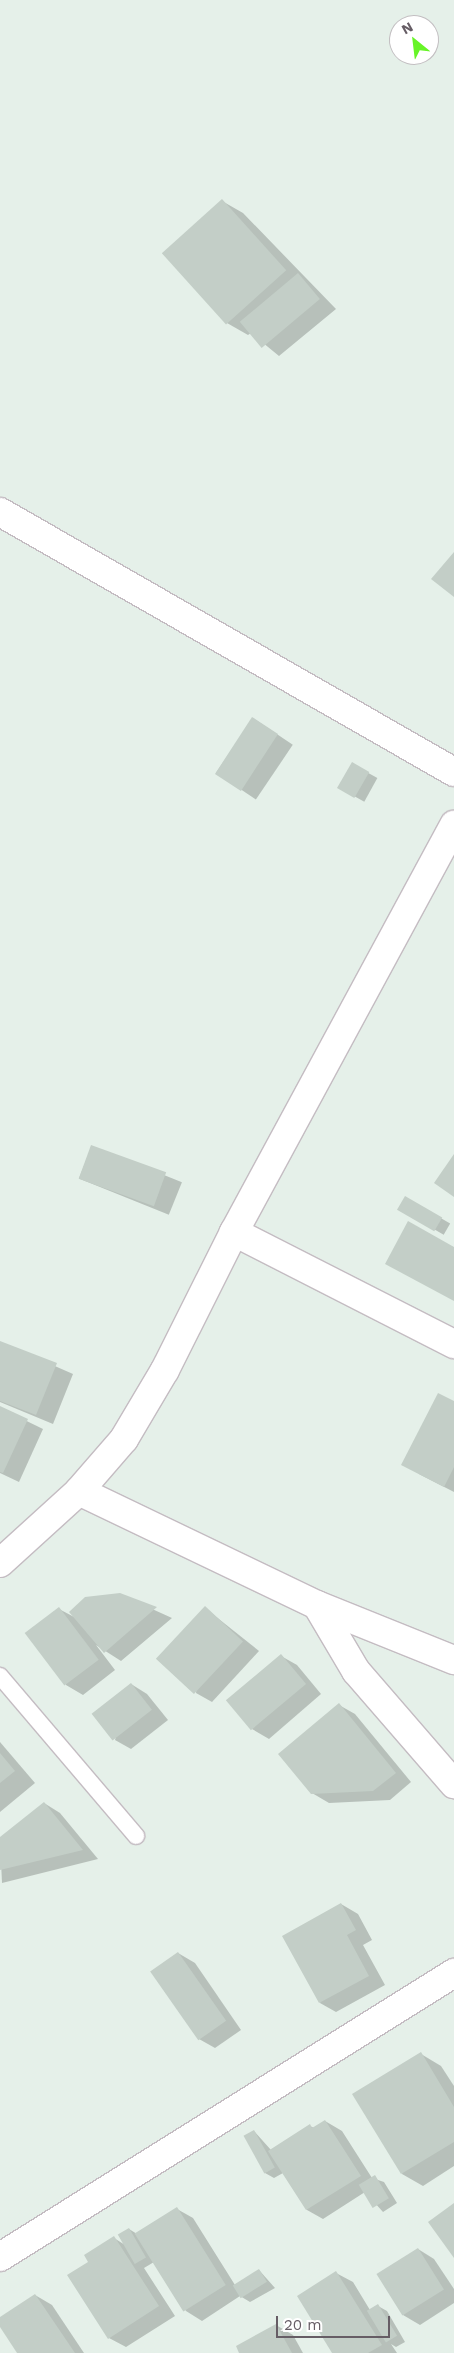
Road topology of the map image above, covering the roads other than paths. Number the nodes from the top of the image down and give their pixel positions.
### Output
1 (0, 512) edge
2 (454, 772) edge
3 (454, 825) edge
4 (234, 1232) junction
5 (454, 1344) edge
6 (79, 1491) junction
7 (3, 1556) edge
8 (317, 1605) junction
9 (454, 1660) edge
10 (0, 1676) edge
11 (454, 1784) edge
12 (136, 1836) dead end
13 (454, 1973) edge
14 (0, 2257) edge

1 - 2 street
3 - 4 street
4 - 5 street
4 - 6 street
6 - 7 street
6 - 8 street
8 - 9 street
8 - 11 street
10 - 12 lane
13 - 14 street

